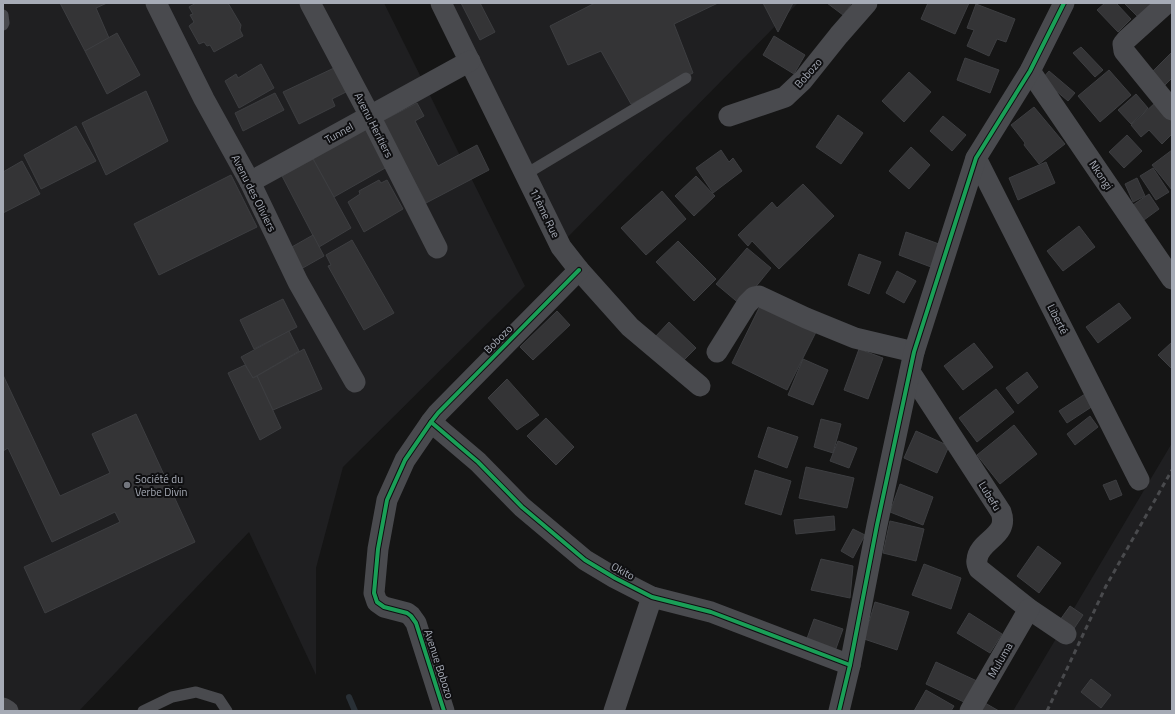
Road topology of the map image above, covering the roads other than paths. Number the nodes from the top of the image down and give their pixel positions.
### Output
1 (156, 3) edge
2 (310, 3) edge
3 (441, 3) edge
4 (867, 3) edge
5 (1064, 3) edge
6 (1167, 3) edge
7 (3, 15) edge
8 (3, 25) edge
9 (470, 61) junction
10 (1030, 71) junction
11 (686, 78) dead end
12 (1172, 110) edge
13 (370, 116) junction
14 (729, 116) dead end
15 (976, 158) junction
16 (526, 174) junction
17 (250, 182) junction
18 (437, 248) dead end
19 (579, 270) junction
20 (1172, 279) edge
21 (717, 352) dead end
22 (912, 362) junction
23 (355, 382) dead end
24 (700, 386) dead end
25 (431, 422) junction
26 (1140, 480) dead end
27 (652, 596) junction
28 (1030, 610) junction
29 (1066, 634) dead end
30 (850, 666) junction
31 (3, 708) edge
32 (8, 711) edge
33 (143, 711) edge
34 (227, 711) edge
35 (444, 711) edge
36 (614, 711) edge
37 (839, 711) edge
38 (970, 711) edge

1 - 17 street, Avenu des Oliviers
2 - 13 street, Avenu Heritiers
3 - 9 street, 11ème Rue
4 - 14 street, Bobozo
5 - 10 street
6 - 12 street
7 - 8 lane
9 - 13 street, Tunnel
9 - 16 street, 11ème Rue
10 - 15 street
10 - 20 street, Nkongi
11 - 16 lane
13 - 17 street, Tunnel
13 - 18 street, Avenu Heritiers
15 - 22 street
15 - 26 street, Liberté
16 - 19 street, 11ème Rue
17 - 23 street, Avenu des Oliviers
19 - 24 street, 11ème Rue
19 - 25 street, Bobozo
21 - 22 street
22 - 28 street, Lubefu
22 - 30 street
25 - 27 street, Okito
25 - 35 street, Avenue Bobozo
27 - 30 street, Okito
27 - 36 street
28 - 29 street, Lubefu
28 - 38 street, Muluma
30 - 37 street
31 - 32 street
33 - 34 lane

